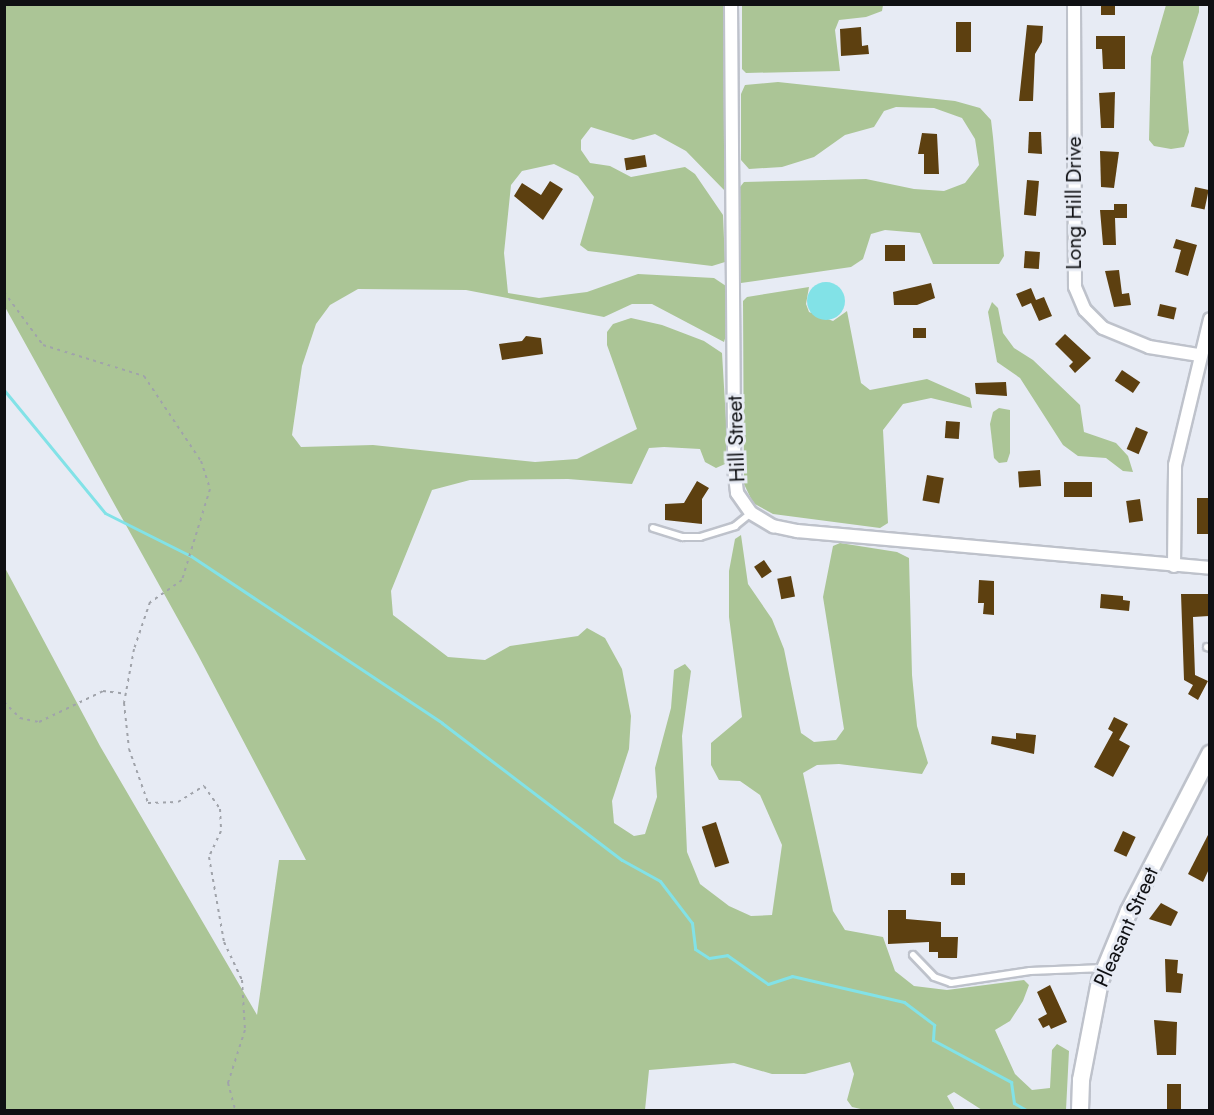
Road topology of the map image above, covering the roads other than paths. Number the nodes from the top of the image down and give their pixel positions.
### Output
1 (730, 4) edge
2 (1074, 4) edge
3 (1209, 319) edge
4 (1199, 355) junction
5 (751, 513) junction
6 (653, 528) dead end
7 (1174, 566) junction
8 (1209, 568) edge
9 (1209, 754) edge
10 (913, 955) dead end
11 (1105, 968) junction
12 (1080, 1110) edge

1 - 5 street, Hill Street
2 - 4 street, Long Hill Drive
3 - 4 street
4 - 7 street
5 - 6 lane
5 - 7 street
7 - 8 street
9 - 11 street, Pleasant Street
10 - 11 lane
11 - 12 street, Pleasant Street

